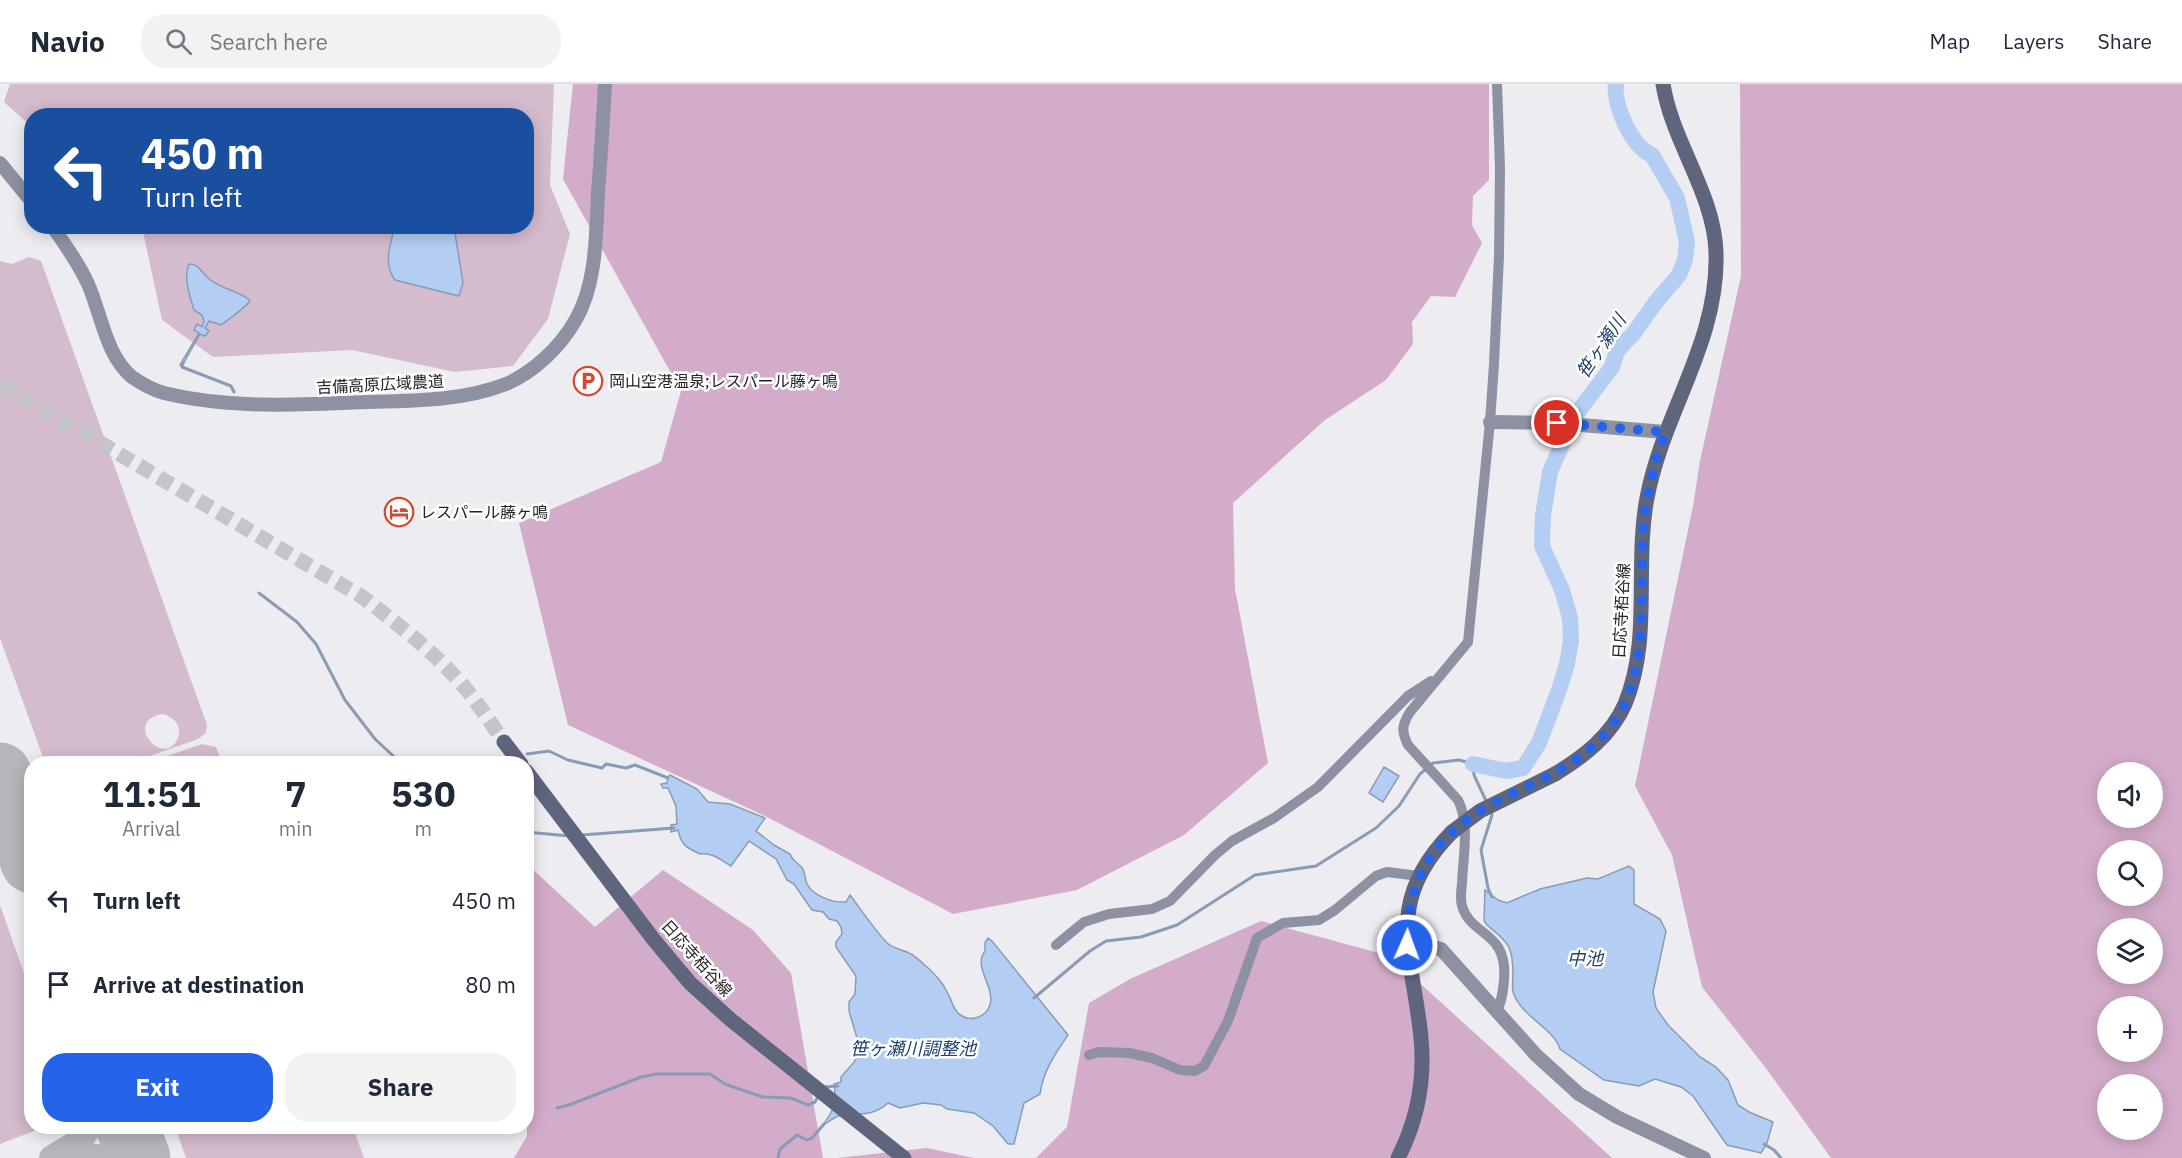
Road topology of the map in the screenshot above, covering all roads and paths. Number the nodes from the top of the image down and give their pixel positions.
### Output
1 (605, 84) edge
2 (1497, 84) edge
3 (1663, 84) edge
4 (0, 163) edge
5 (24, 192) edge
6 (57, 234) edge
7 (1491, 422) junction
8 (1665, 432) junction
9 (1442, 675) junction
10 (504, 742) tunnel mouth
11 (515, 756) edge
12 (534, 781) edge
13 (1419, 876) junction
14 (1056, 945) dead end
15 (1407, 945) junction
16 (1497, 1011) junction
17 (1089, 1055) dead end
18 (904, 1158) edge
19 (1398, 1158) edge
20 (1704, 1158) edge

1 - 6 street, 吉備高原広域農道
2 - 7 street
3 - 8 main road, 日応寺栢谷線
4 - 5 street
7 - 8 street
7 - 9 street
8 - 13 main road, 日応寺栢谷線, bridge
9 - 14 street
9 - 16 street
10 - 11 main road
12 - 18 main road, 日応寺栢谷線
13 - 15 main road, 日応寺栢谷線
13 - 17 street
15 - 16 street
15 - 19 main road, 日応寺栢谷線
16 - 20 street

